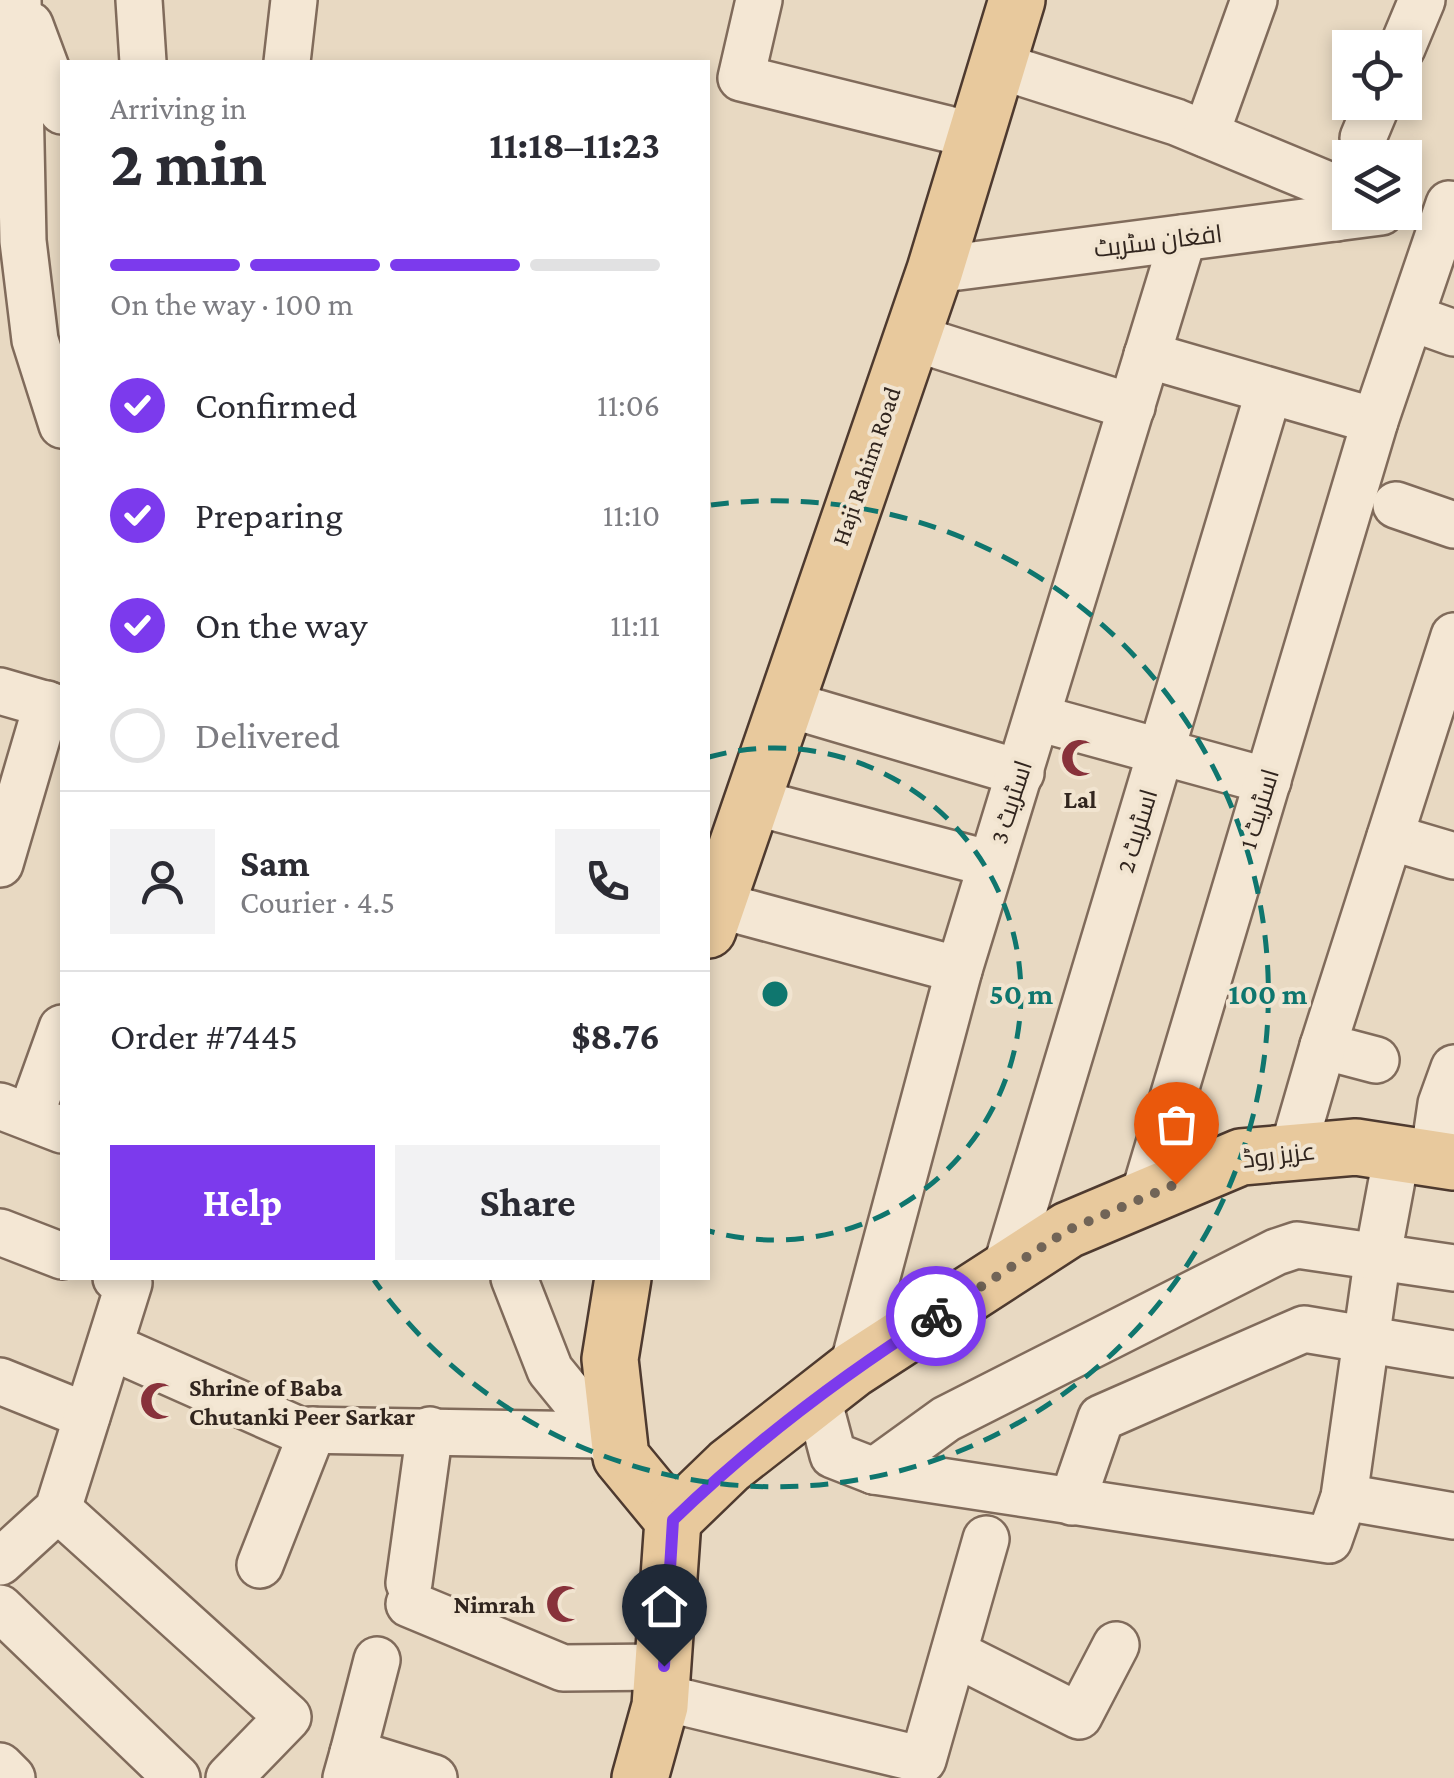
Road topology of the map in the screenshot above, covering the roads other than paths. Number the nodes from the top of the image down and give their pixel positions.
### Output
1 (19, 0) edge
2 (139, 0) edge
3 (294, 0) edge
4 (758, 0) edge
5 (1018, 0) edge
6 (1254, 0) edge
7 (1422, 0) edge
8 (1410, 30) edge
9 (143, 60) edge
10 (287, 60) edge
11 (727, 62) edge
12 (997, 65) junction
13 (60, 106) edge
14 (1206, 134) junction
15 (976, 136) junction
16 (1332, 186) edge
17 (1452, 203) edge
18 (1422, 207) edge
19 (1332, 219) edge
20 (1184, 238) junction
21 (935, 270) junction
22 (1412, 318) junction
23 (1454, 334) edge
24 (911, 337) junction
25 (1148, 355) junction
26 (1270, 391) junction
27 (1132, 407) junction
28 (60, 419) edge
29 (1374, 421) junction
30 (1396, 505) dead end
31 (1454, 525) edge
32 (1450, 659) edge
33 (0, 691) edge
34 (784, 703) junction
35 (55, 706) edge
36 (1038, 718) junction
37 (1161, 752) junction
38 (1021, 772) junction
39 (1268, 781) junction
40 (750, 801) junction
41 (1390, 836) junction
42 (1454, 856) edge
43 (0, 864) edge
44 (991, 864) junction
45 (711, 917) edge
46 (959, 970) junction
47 (60, 1034) edge
48 (1323, 1046) junction
49 (1376, 1060) dead end
50 (1454, 1068) edge
51 (31, 1118) edge
52 (1292, 1153) junction
53 (1428, 1158) edge
54 (1143, 1198) junction
55 (0, 1232) edge
56 (60, 1255) edge
57 (1378, 1256) junction
58 (1454, 1268) edge
59 (1005, 1271) junction
60 (121, 1280) edge
61 (515, 1280) edge
62 (622, 1280) edge
63 (1367, 1340) junction
64 (1454, 1354) edge
65 (130, 1355) dead end
66 (0, 1381) edge
67 (835, 1382) junction
68 (87, 1416) junction
69 (314, 1430) junction
70 (430, 1430) junction
71 (612, 1446) junction
72 (874, 1471) junction
73 (1344, 1497) junction
74 (1072, 1502) junction
75 (58, 1509) junction
76 (1454, 1516) edge
77 (673, 1520) junction
78 (986, 1539) dead end
79 (0, 1562) edge
80 (260, 1565) dead end
81 (0, 1608) edge
82 (1116, 1645) dead end
83 (954, 1653) junction
84 (378, 1660) dead end
85 (663, 1682) junction
86 (0, 1766) edge
87 (350, 1766) edge
88 (12, 1778) edge
89 (177, 1778) edge
90 (230, 1778) edge
91 (434, 1778) edge
92 (640, 1778) edge

1 - 13 street
1 - 28 street
2 - 9 street
3 - 10 street
4 - 11 street
5 - 12 main road, Haji Rahim Road
6 - 14 street
7 - 8 street
11 - 15 street
12 - 14 street
12 - 15 main road, Haji Rahim Road
14 - 16 street
15 - 21 main road, Haji Rahim Road
17 - 18 street
17 - 22 street, اسٹریٹ 1
19 - 20 street, افغان سٹریٹ
20 - 21 street, افغان سٹریٹ
20 - 25 street, اسٹریٹ 3
21 - 24 main road, Haji Rahim Road
22 - 23 street
22 - 29 street, اسٹریٹ 1
24 - 27 street
24 - 34 main road, Haji Rahim Road
25 - 26 street
25 - 27 street, اسٹریٹ 3
26 - 29 street
26 - 37 street, اسٹریٹ 2
27 - 36 street, اسٹریٹ 3
29 - 39 street, اسٹریٹ 1
30 - 31 street
32 - 41 street
33 - 35 street
34 - 38 street
34 - 40 main road, Haji Rahim Road
35 - 43 street
36 - 37 street
36 - 38 street, اسٹریٹ 3
37 - 39 street
37 - 59 street, اسٹریٹ 2
38 - 44 street, اسٹریٹ 3
39 - 54 street, اسٹریٹ 1
40 - 44 street
40 - 45 main road, Haji Rahim Road
41 - 42 street
41 - 48 street
44 - 46 street, اسٹریٹ 3
45 - 46 street
46 - 67 street, اسٹریٹ 3
47 - 51 street
48 - 49 street
48 - 52 street
50 - 53 street
52 - 53 main road, عزیز روڈ
52 - 54 main road, عزیز روڈ
53 - 57 street
54 - 59 main road, عزیز روڈ
55 - 56 street
57 - 58 street
57 - 63 street
57 - 72 street
59 - 67 main road, عزیز روڈ
60 - 68 street
61 - 71 street
62 - 71 main road
63 - 64 street
63 - 73 street
63 - 74 street
65 - 69 street
66 - 68 street
67 - 72 street
67 - 77 main road, عزیز روڈ
68 - 75 street
69 - 70 street
69 - 80 street
70 - 71 street
70 - 85 street
71 - 77 main road
72 - 74 street
73 - 74 street
73 - 76 street
75 - 79 street
75 - 90 street
77 - 85 main road
78 - 83 street
81 - 89 street
82 - 83 street
83 - 85 street
84 - 87 street
85 - 92 main road
86 - 88 street
87 - 91 street

